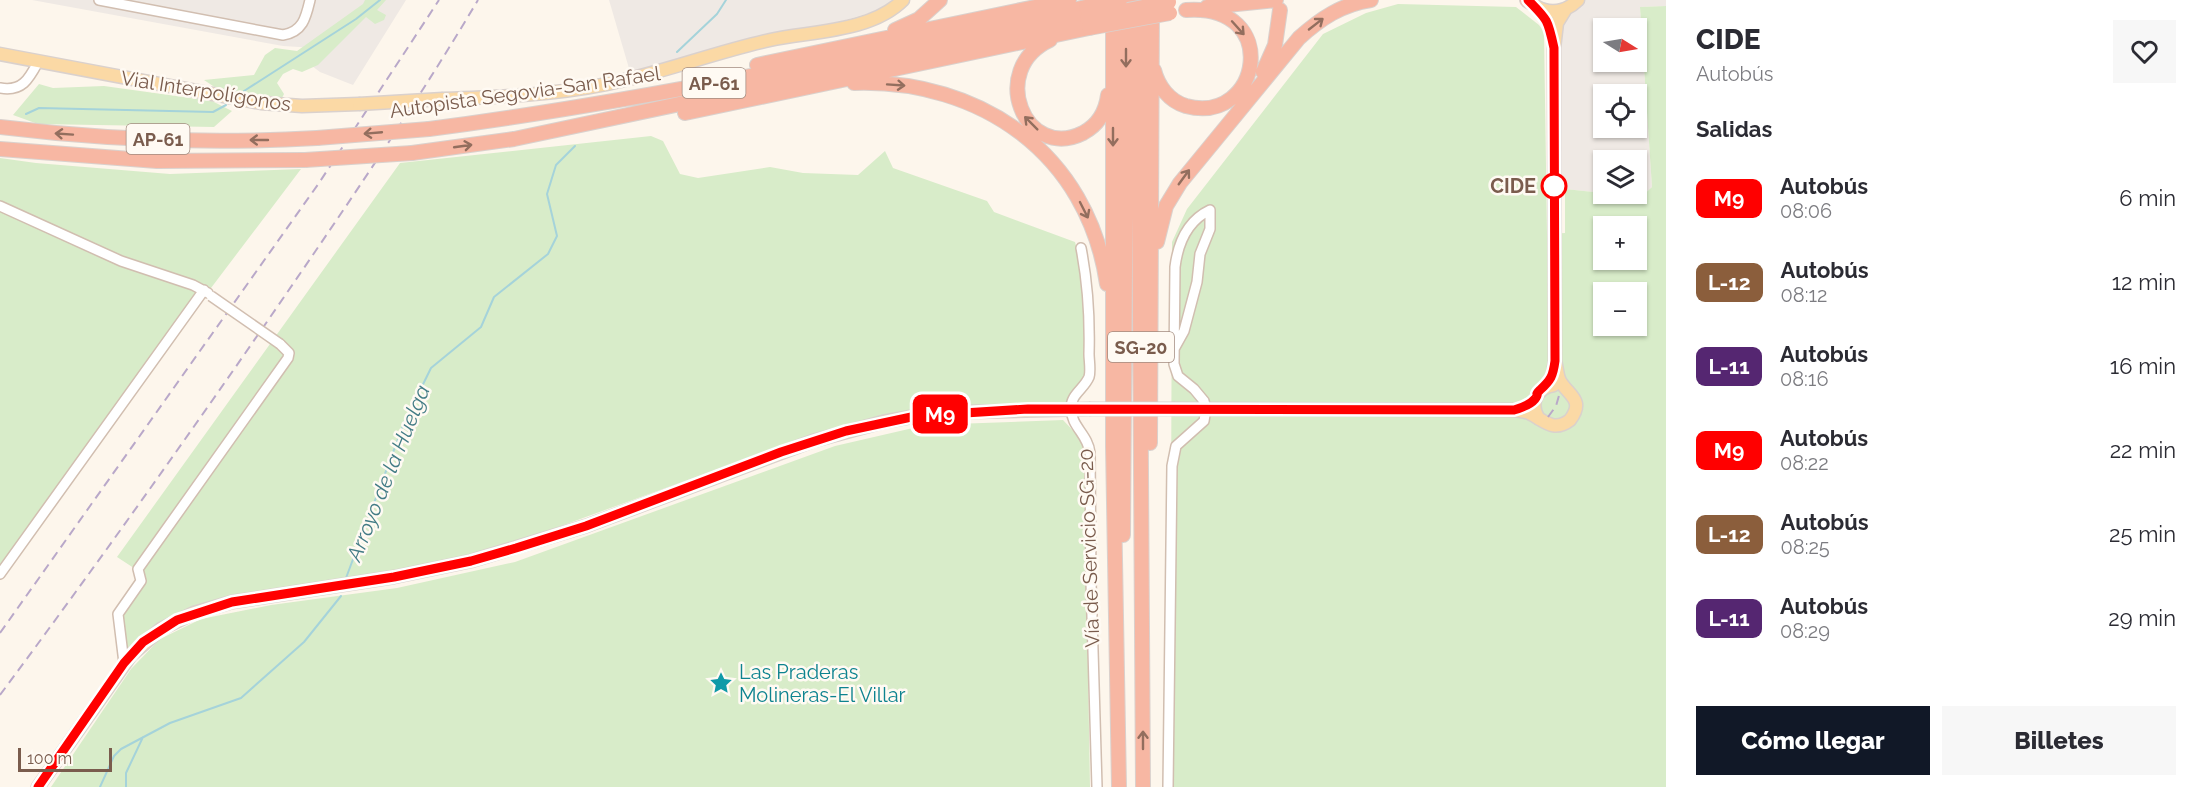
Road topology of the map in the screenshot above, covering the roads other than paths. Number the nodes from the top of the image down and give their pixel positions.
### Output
1 (99, 0) edge
2 (310, 0) edge
3 (903, 0) edge
4 (939, 0) edge
5 (1070, 0) edge
6 (1113, 0) edge
7 (1120, 0) edge
8 (1126, 0) edge
9 (1138, 0) edge
10 (1152, 0) edge
11 (1371, 0) edge
12 (1578, 0) edge
13 (1531, 2) edge
14 (1278, 5) edge
15 (1175, 6) edge
16 (1565, 10) junction
17 (1088, 18) junction
18 (1074, 32) junction
19 (1151, 42) junction
20 (1554, 48) junction
21 (819, 52) junction
22 (0, 54) edge
23 (1113, 57) junction
24 (38, 62) junction
25 (0, 88) edge
26 (754, 99) junction
27 (518, 117) junction
28 (0, 127) edge
29 (1222, 130) junction
30 (514, 139) junction
31 (0, 149) edge
32 (0, 206) edge
33 (1081, 248) dead end
34 (208, 293) junction
35 (1151, 309) junction
36 (1174, 349) junction
37 (1555, 361) junction
38 (1548, 386) junction
39 (1568, 389) junction
40 (1113, 391) junction
41 (1535, 400) junction
42 (1071, 409) junction
43 (1206, 409) junction
44 (1514, 410) junction
45 (1539, 419) junction
46 (0, 574) edge
47 (124, 663) junction
48 (1143, 694) junction
49 (38, 787) edge
50 (1097, 787) edge
51 (1121, 787) edge
52 (1143, 787) edge
53 (1168, 787) edge

1 - 2 street
3 - 24 main road, Vial Interpolígonos, bridge
4 - 21 highway
5 - 21 highway
6 - 23 highway
7 - 17 highway, Autopista Segovia-San Rafael / AP-61, bridge
8 -> 51 highway, SG-20
9 - 48 highway, SG-20
10 - 19 highway
29 -> 11 highway
12 - 16 main road
13 - 16 main road
13 - 20 main road
14 - 15 highway
14 - 29 highway
15 - 17 highway, Autopista Segovia-San Rafael / AP-61, bridge
15 -> 19 highway
16 - 20 main road
17 - 18 highway
17 - 27 highway, Autopista Segovia-San Rafael / AP-61
17 - 30 highway, Autopista Segovia-San Rafael / AP-61
23 -> 18 highway
18 - 26 highway
19 - 35 highway
20 - 37 main road
21 - 27 highway
22 - 24 main road, Vial Interpolígonos
23 -> 40 highway
24 - 25 street
26 - 30 highway
26 -> 40 highway
27 -> 28 highway, Autopista Segovia-San Rafael / AP-61, bridge
35 -> 29 highway
31 -> 30 highway, Autopista Segovia-San Rafael / AP-61, bridge
32 - 34 street
33 - 42 street
34 - 46 street
34 - 47 street, bridge
35 - 48 highway
36 - 36 street
36 - 43 street
37 - 38 main road
37 - 39 main road
38 - 39 main road
38 - 41 main road
39 - 45 main road
40 - 51 highway
41 - 44 main road
41 - 45 main road
42 - 43 main road, bridge
42 - 47 main road
42 - 50 street, Vía de Servicio SG-20
43 - 44 main road
43 - 53 street
44 - 45 main road
47 - 49 main road
52 -> 48 highway, SG-20

